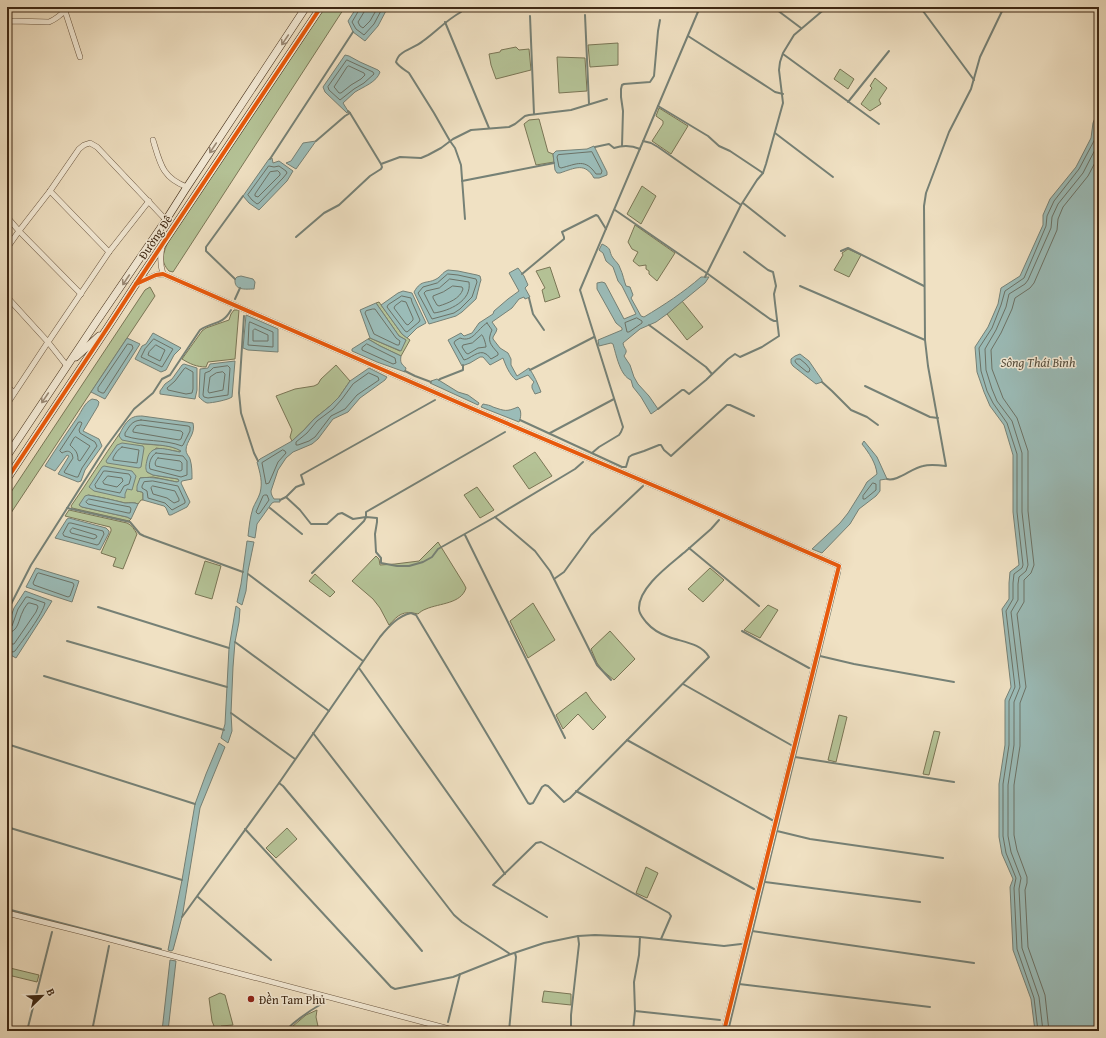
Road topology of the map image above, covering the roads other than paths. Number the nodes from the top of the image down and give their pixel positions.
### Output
1 (306, 7) edge
2 (320, 7) edge
3 (67, 9) edge
4 (7, 22) edge
5 (80, 57) dead end
6 (153, 140) dead end
7 (187, 186) junction
8 (50, 191) junction
9 (148, 201) junction
10 (7, 217) edge
11 (166, 220) junction
12 (19, 231) junction
13 (162, 245) junction
14 (7, 248) edge
15 (109, 252) junction
16 (163, 274) junction
17 (136, 284) junction
18 (81, 294) junction
19 (7, 297) edge
20 (108, 327) junction
21 (48, 342) junction
22 (67, 366) junction
23 (7, 386) edge
24 (14, 393) junction
25 (7, 404) edge
26 (7, 456) edge
27 (7, 479) edge
28 (7, 913) edge
29 (457, 1031) edge
30 (724, 1031) edge

1 -> 7 street, Đường Đê
2 - 13 street, Đường Đê
3 - 4 street
3 - 5 street
6 - 7 street
7 - 11 street, Đường Đê
8 - 9 street
8 - 12 street
8 - 15 street
9 - 11 street
9 - 15 street
10 - 12 street
11 -> 22 street, Đường Đê
12 - 14 street
12 - 18 street
13 - 16 street
13 - 17 street, Đường Đê
15 - 18 street
16 - 17 street
16 - 30 street
17 - 20 street, Đường Đê
18 - 21 street
19 - 21 street
20 - 22 street
20 - 27 street, Đường Đê
21 - 22 street
21 - 24 street
22 -> 26 street, Đường Đê
23 - 24 street
24 - 25 street
28 - 29 street

